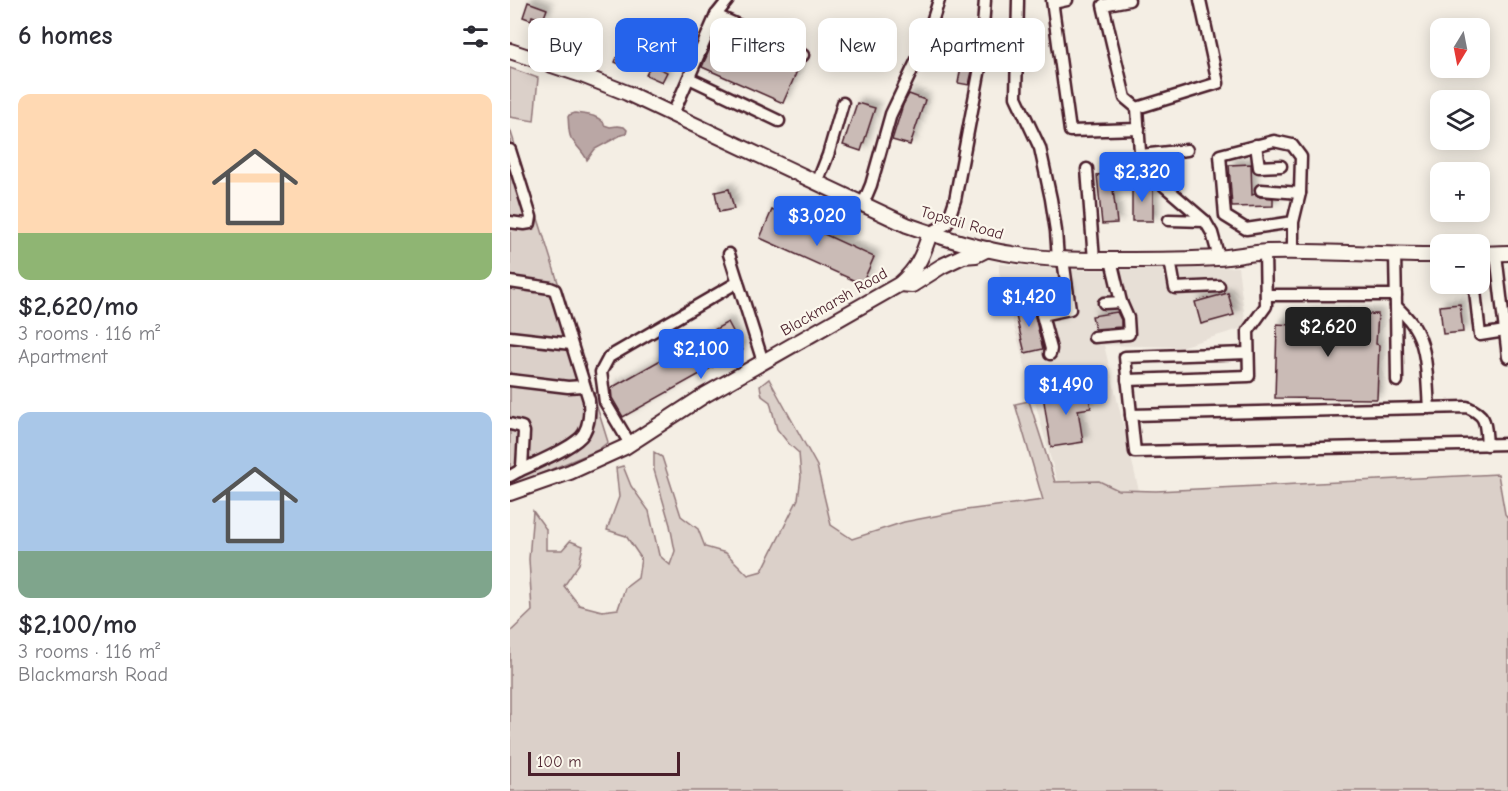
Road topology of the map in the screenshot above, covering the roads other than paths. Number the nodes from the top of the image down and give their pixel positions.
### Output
1 (728, 0) edge
2 (939, 0) edge
3 (985, 0) edge
4 (1018, 0) edge
5 (1067, 0) edge
6 (1129, 0) edge
7 (1200, 0) edge
8 (1052, 1) edge
9 (1102, 3) edge
10 (716, 15) junction
11 (723, 18) edge
12 (510, 51) edge
13 (688, 78) junction
14 (843, 103) dead end
15 (1137, 108) junction
16 (673, 114) junction
17 (779, 121) dead end
18 (1139, 129) junction
19 (1257, 145) junction
20 (510, 150) edge
21 (1187, 150) dead end
22 (1141, 155) junction
23 (1281, 166) dead end
24 (1086, 169) dead end
25 (817, 183) junction
26 (1261, 190) dead end
27 (1300, 193) junction
28 (863, 204) junction
29 (1168, 220) dead end
30 (1205, 220) junction
31 (510, 222) edge
32 (1293, 222) junction
33 (930, 233) junction
34 (988, 249) junction
35 (1265, 252) junction
36 (1293, 252) junction
37 (729, 254) dead end
38 (1395, 254) junction
39 (1502, 254) edge
40 (1430, 255) edge
41 (1219, 258) junction
42 (1061, 259) junction
43 (1094, 260) junction
44 (1112, 260) junction
45 (1170, 260) junction
46 (510, 282) edge
47 (738, 282) junction
48 (900, 284) junction
49 (1219, 286) dead end
50 (1016, 293) dead end
51 (1475, 294) edge
52 (1266, 295) junction
53 (1396, 300) junction
54 (1121, 302) junction
55 (1104, 303) dead end
56 (1042, 315) junction
57 (1505, 331) junction
58 (510, 337) edge
59 (1094, 338) dead end
60 (571, 344) junction
61 (1248, 353) junction
62 (1050, 354) dead end
63 (1508, 357) edge
64 (763, 362) junction
65 (510, 380) edge
66 (1127, 381) junction
67 (1397, 381) dead end
68 (583, 386) junction
69 (1429, 408) junction
70 (1131, 415) junction
71 (510, 424) edge
72 (630, 444) junction
73 (1508, 444) edge
74 (1487, 445) junction
75 (515, 473) edge
76 (510, 493) edge

1 - 10 street
2 - 28 street
3 - 33 street
4 - 42 street
5 - 8 street
6 - 9 street
7 - 15 street
8 - 18 street
9 - 15 street
10 - 11 street
10 - 13 street
12 - 16 main road, Topsail Road
13 - 16 street
13 - 17 street
14 - 25 street
15 - 18 street
16 - 25 main road, Topsail Road
18 - 22 street
19 - 23 street
19 - 27 street
19 - 32 street
20 - 31 street
21 - 22 street
22 - 30 street
24 - 43 street
25 - 28 main road, Topsail Road
26 - 27 street
27 - 32 street
28 - 33 main road, Topsail Road
29 - 30 street
30 - 41 street
32 - 36 street
33 - 34 main road, Topsail Road
33 - 48 main road, Blackmarsh Road
34 - 42 main road, Topsail Road
34 - 48 main road
35 - 36 main road, Topsail Road
35 - 41 main road, Topsail Road
35 - 52 street
36 - 38 main road, Topsail Road
37 - 47 street
38 - 40 main road, Topsail Road
38 - 53 street
39 - 57 street
41 - 45 main road, Topsail Road
42 - 43 main road, Topsail Road
42 - 56 street
43 - 44 main road, Topsail Road
44 - 45 main road, Topsail Road
44 - 54 street
45 - 49 street
46 - 60 street
47 - 64 street
47 - 72 street
48 - 64 main road, Blackmarsh Road
50 - 56 street
51 - 57 street
52 - 53 street
52 - 61 street
53 - 67 street
53 - 69 street
54 - 55 street
54 - 59 street
56 - 62 street
57 - 63 street
58 - 60 street
60 - 68 street
61 - 66 street
61 - 66 street
64 - 72 main road, Blackmarsh Road
65 - 68 street
66 - 70 street
68 - 75 street
69 - 70 street
69 - 74 street
70 - 74 street
71 - 75 street
72 - 76 main road, Blackmarsh Road
73 - 74 street

